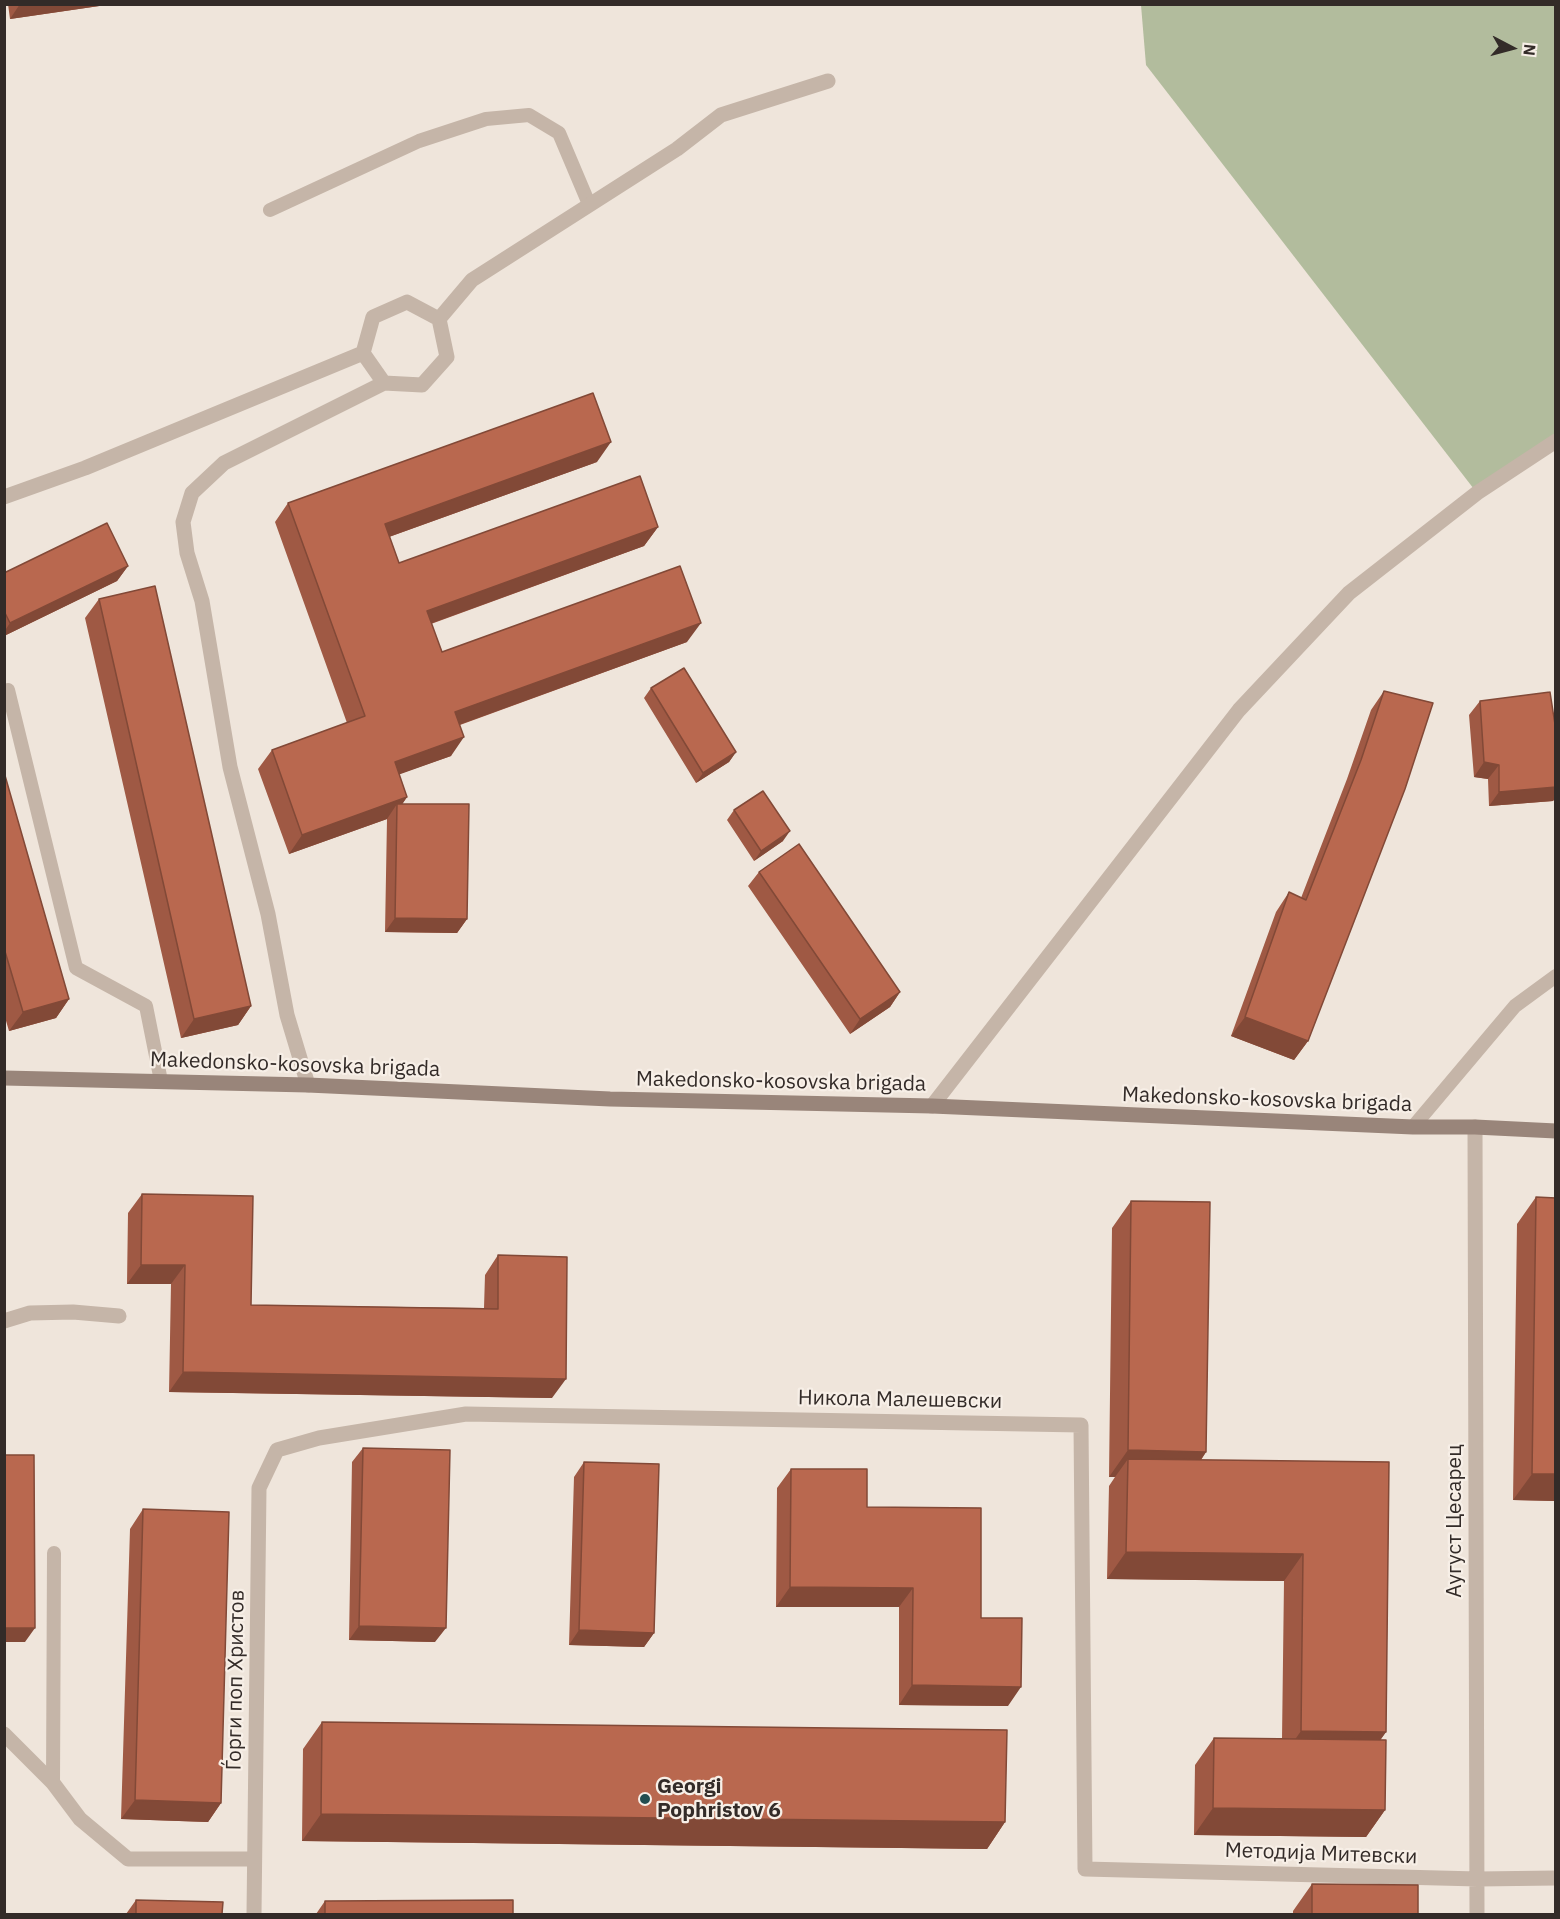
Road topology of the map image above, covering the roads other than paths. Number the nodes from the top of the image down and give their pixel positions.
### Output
1 (828, 81) dead end
2 (589, 204) junction
3 (270, 210) dead end
4 (439, 319) junction
5 (363, 352) junction
6 (384, 383) junction
7 (1556, 441) edge
8 (4, 496) edge
9 (8, 690) dead end
10 (1556, 976) edge
11 (4, 1078) edge
12 (161, 1081) junction
13 (308, 1085) junction
14 (932, 1106) junction
15 (1413, 1127) junction
16 (1475, 1127) junction
17 (1556, 1131) edge
18 (119, 1316) dead end
19 (4, 1321) edge
20 (278, 1450) joint
21 (54, 1553) dead end
22 (4, 1734) edge
23 (53, 1783) junction
24 (254, 1859) junction
25 (1085, 1869) joint
26 (1556, 1878) edge
27 (1478, 1879) junction
28 (254, 1914) edge
29 (1478, 1914) edge

1 - 2 street
2 - 3 lane
2 - 4 street
4 - 5 street
4 - 6 street
5 - 6 street
5 - 8 street
6 - 13 street
7 - 14 street
9 - 12 lane
10 - 15 lane
11 - 12 street, Makedonsko-kosovska brigada
12 - 13 street, Makedonsko-kosovska brigada
13 - 14 street, Makedonsko-kosovska brigada
14 - 15 street, Makedonsko-kosovska brigada
15 - 16 street, Makedonsko-kosovska brigada
16 - 17 street, Makedonsko-kosovska brigada
16 - 27 street, Аугуст Цесарец
18 - 19 street
20 - 24 street, Ѓорги поп Христов
20 - 25 street, Никола Малешевски
21 - 23 lane
22 - 23 street
23 - 24 street
24 - 28 street, Ѓорги поп Христов
25 - 27 street, Методија Митевски
26 - 27 street, Методија Митевски
27 - 29 street, Аугуст Цесарец

